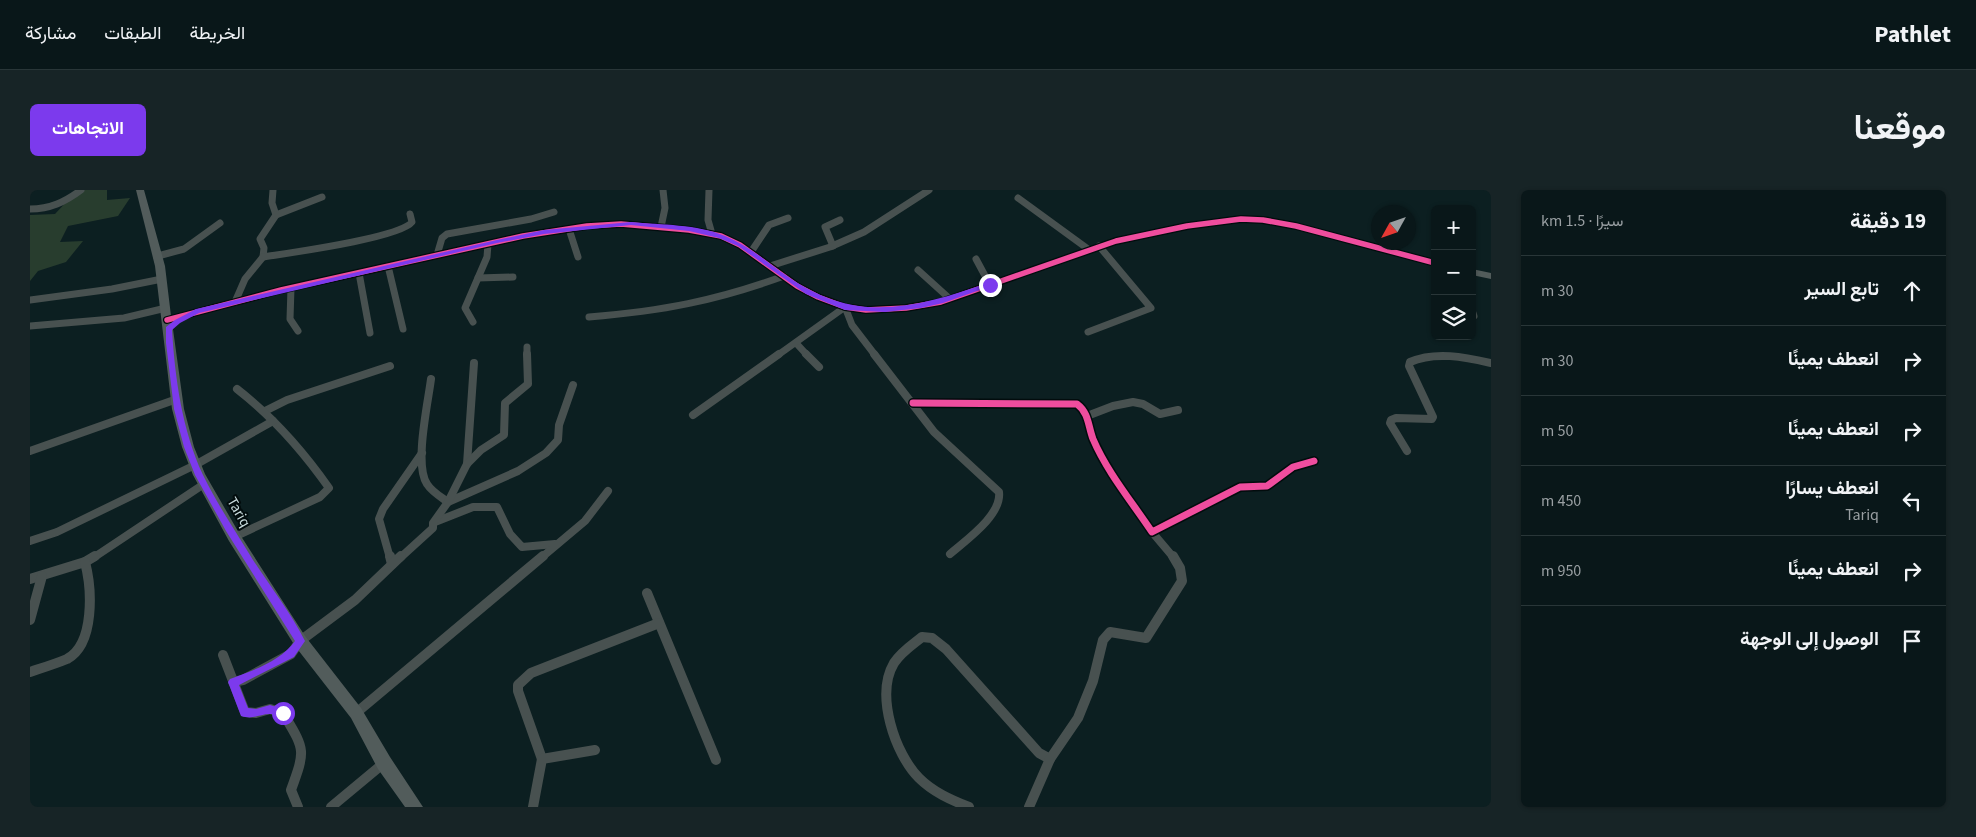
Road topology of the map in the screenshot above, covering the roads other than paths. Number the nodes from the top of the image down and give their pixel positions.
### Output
1 (81, 190) edge
2 (140, 190) edge
3 (273, 190) edge
4 (663, 190) edge
5 (709, 190) edge
6 (929, 190) edge
7 (322, 197) dead end
8 (1018, 198) dead end
9 (30, 209) edge
10 (554, 212) dead end
11 (410, 214) dead end
12 (276, 215) junction
13 (788, 218) dead end
14 (840, 220) dead end
15 (220, 224) dead end
16 (661, 227) junction
17 (569, 229) junction
18 (712, 234) junction
19 (488, 244) junction
20 (833, 246) junction
21 (1099, 246) junction
22 (1088, 250) junction
23 (751, 252) junction
24 (437, 255) junction
25 (158, 256) junction
26 (263, 257) junction
27 (578, 257) dead end
28 (976, 260) dead end
29 (1431, 262) edge
30 (388, 266) junction
31 (770, 266) junction
32 (918, 270) dead end
33 (359, 273) junction
34 (1476, 273) edge
35 (784, 276) junction
36 (1491, 276) edge
37 (513, 277) dead end
38 (478, 278) junction
39 (162, 279) junction
40 (990, 285) junction
41 (291, 288) junction
42 (950, 299) junction
43 (30, 300) edge
44 (235, 302) junction
45 (845, 308) junction
46 (194, 312) junction
47 (166, 315) junction
48 (590, 317) dead end
49 (473, 322) dead end
50 (30, 326) edge
51 (403, 329) dead end
52 (298, 331) dead end
53 (1088, 332) dead end
54 (370, 333) dead end
55 (796, 343) junction
56 (526, 346) dead end
57 (474, 362) dead end
58 (1491, 363) edge
59 (390, 366) dead end
60 (819, 366) dead end
61 (432, 380) dead end
62 (574, 385) dead end
63 (237, 390) dead end
64 (177, 398) junction
65 (913, 403) junction
66 (266, 410) junction
67 (1178, 410) dead end
68 (693, 415) dead end
69 (1087, 416) junction
70 (273, 421) junction
71 (30, 451) edge
72 (1407, 451) dead end
73 (422, 453) junction
74 (1314, 461) dead end
75 (467, 464) junction
76 (195, 465) junction
77 (204, 484) junction
78 (608, 491) dead end
79 (448, 502) junction
80 (433, 523) junction
81 (1152, 532) junction
82 (234, 537) junction
83 (30, 541) edge
84 (557, 543) junction
85 (950, 554) dead end
86 (85, 562) junction
87 (392, 564) junction
88 (42, 576) junction
89 (30, 579) edge
90 (647, 593) dead end
91 (30, 620) edge
92 (660, 623) junction
93 (300, 641) junction
94 (223, 655) dead end
95 (30, 672) edge
96 (233, 682) junction
97 (356, 713) junction
98 (595, 750) dead end
99 (542, 759) junction
100 (1050, 759) junction
101 (716, 760) dead end
102 (384, 763) junction
103 (298, 807) edge
104 (331, 807) edge
105 (414, 807) edge
106 (533, 807) edge
107 (968, 807) edge
108 (1029, 807) edge

1 - 9 street
2 - 25 street, Tariq
3 - 12 street
4 - 16 street
5 - 18 street
6 - 20 street
7 - 12 street
8 - 22 street
10 - 24 street
11 - 26 street
12 - 26 street
13 - 23 street
14 - 20 street
15 - 25 street
16 - 17 street
16 - 18 street
17 - 19 street
17 - 27 street
18 - 23 street
19 - 24 street
19 - 38 street
20 - 31 street
21 - 22 street
21 - 29 street
21 - 53 street
22 - 40 street
23 - 31 street
24 - 30 street
25 - 39 street, Tariq
26 - 44 street
28 - 40 street
30 - 33 street
30 - 51 street
31 - 35 street
32 - 42 street
33 - 41 street
33 - 54 street
34 - 36 street
35 - 45 street
35 - 48 street
37 - 38 street
38 - 49 street
39 - 43 street
39 - 47 street, Tariq
40 - 42 street
41 - 44 street
41 - 52 street
42 - 45 street
44 - 46 street
45 - 55 street
45 - 65 street
46 - 47 street
46 - 47 street
47 - 50 street
47 - 64 street, Tariq
55 - 60 street
55 - 68 street
56 - 75 street
57 - 75 street
58 - 72 street
59 - 66 street
61 - 73 street
62 - 79 street
63 - 66 street
64 - 71 street
64 - 76 street, Tariq
65 - 69 street
65 - 85 street
66 - 70 street
67 - 69 street
69 - 81 street
70 - 76 street
70 - 82 street
73 - 79 street
73 - 87 street
74 - 81 street
75 - 79 street
76 - 77 street, Tariq
76 - 83 street
77 - 82 street, Tariq
77 - 86 street
78 - 84 street
79 - 80 street
80 - 84 street
80 - 87 street
81 - 100 street
82 - 93 street, Tariq
84 - 97 street
86 - 88 street
86 - 95 street
87 - 93 street
88 - 89 street
88 - 91 street
90 - 92 street
92 - 99 street
92 - 101 street
93 - 96 street
93 - 97 street, Tariq
94 - 96 street
96 - 103 street
97 - 102 street, Tariq
98 - 99 street
99 - 106 street
100 - 107 street
100 - 108 street
102 - 104 street
102 - 105 street, Tariq

